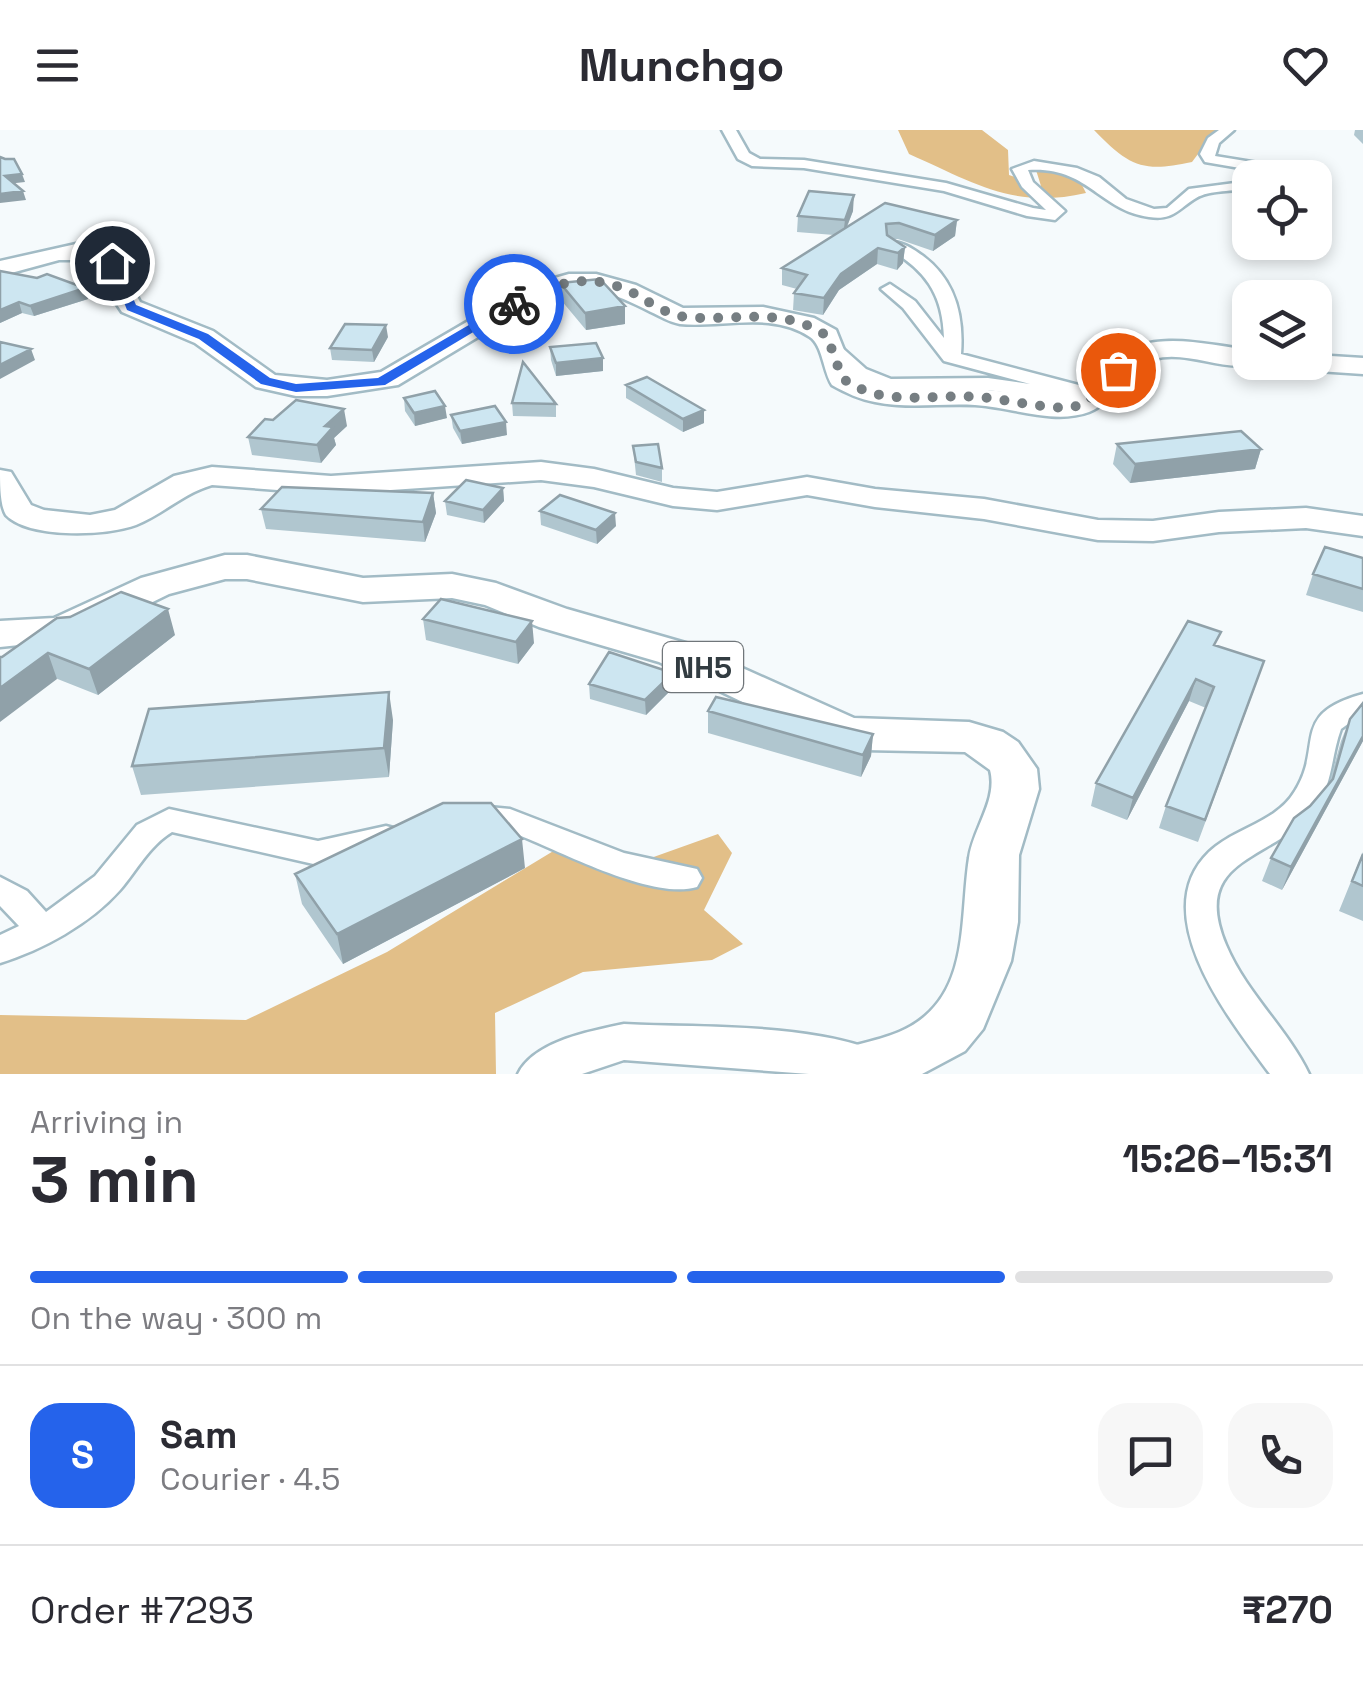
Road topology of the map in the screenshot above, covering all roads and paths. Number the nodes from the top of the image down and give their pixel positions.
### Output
1 (728, 130) edge
2 (1227, 130) edge
3 (1232, 163) edge
4 (1232, 186) edge
5 (893, 245) edge
6 (0, 268) edge
7 (890, 289) dead end
8 (832, 349) junction
9 (951, 357) junction
10 (1232, 357) edge
11 (1332, 364) edge
12 (1363, 366) edge
13 (0, 480) edge
14 (1357, 527) edge
15 (0, 634) edge
16 (1363, 703) edge
17 (446, 818) edge
18 (409, 830) edge
19 (686, 878) dead end
20 (0, 890) edge
21 (42, 930) junction
22 (0, 950) edge
23 (854, 1069) edge
24 (540, 1074) edge
25 (1291, 1074) edge

1 - 4 street
2 - 3 street
5 - 9 street
6 - 8 main road
7 - 9 street
8 - 9 street
8 - 10 main road
11 - 12 main road
13 - 14 main road
15 - 23 highway, NH5
16 - 25 street
17 - 19 street
18 - 21 street
20 - 21 street
21 - 22 street
23 - 24 street

